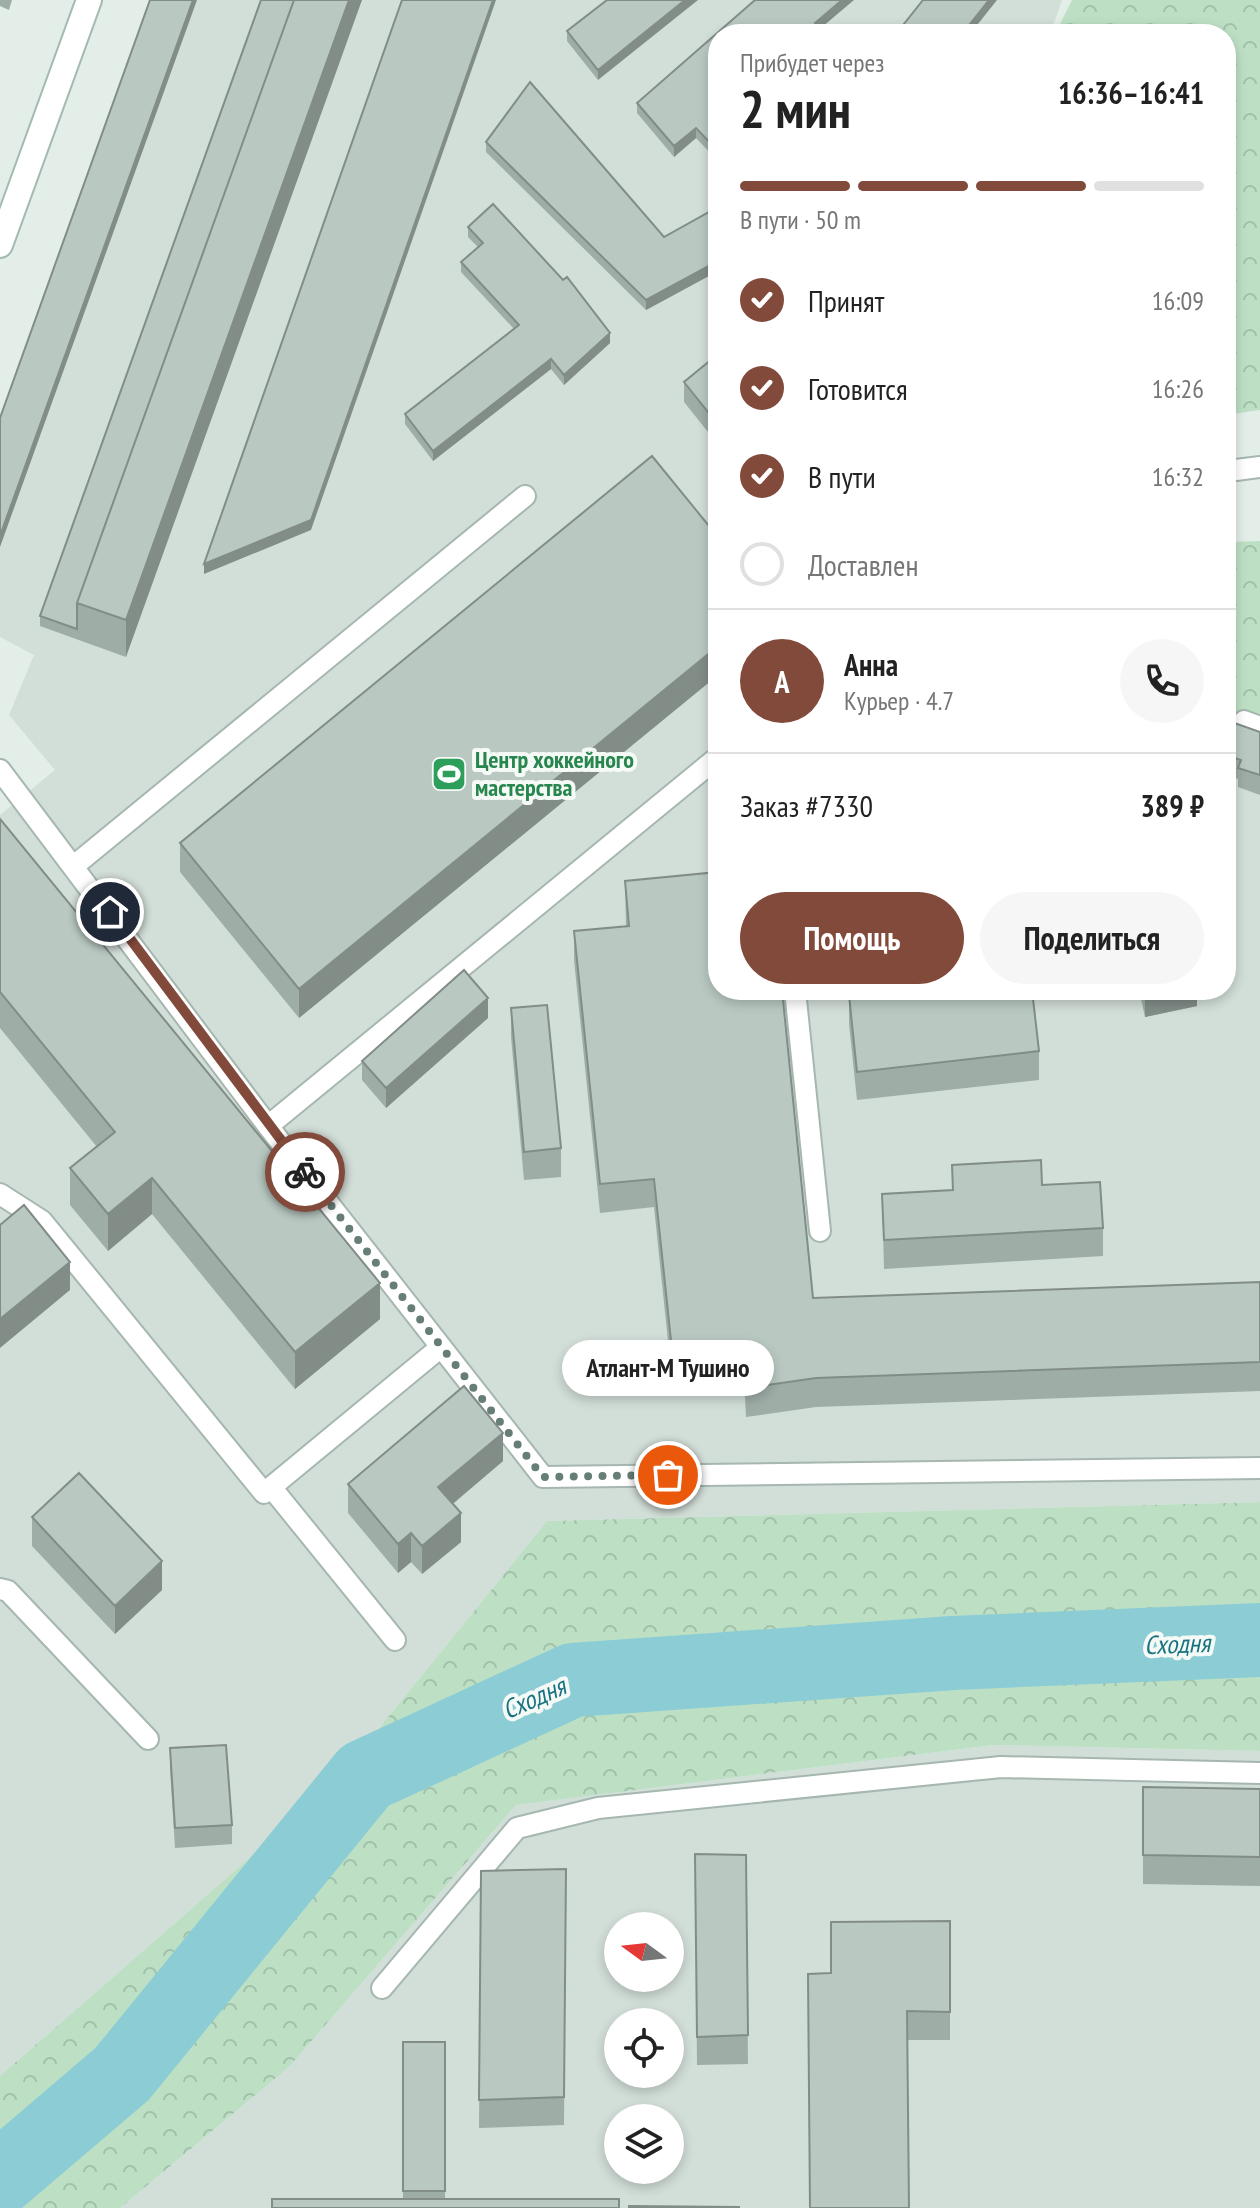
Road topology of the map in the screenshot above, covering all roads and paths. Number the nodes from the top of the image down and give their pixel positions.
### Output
1 (89, 0) edge
2 (0, 245) edge
3 (1260, 467) edge
4 (1236, 470) dead end
5 (525, 496) dead end
6 (708, 766) edge
7 (0, 770) edge
8 (75, 865) junction
9 (796, 1000) edge
10 (268, 1126) junction
11 (0, 1194) edge
12 (820, 1231) dead end
13 (441, 1347) junction
14 (1260, 1468) edge
15 (271, 1487) junction
16 (0, 1589) edge
17 (395, 1640) dead end
18 (148, 1739) dead end
19 (1260, 1773) edge
20 (382, 1988) dead end

1 - 2 street
3 - 4 lane
5 - 8 lane
6 - 10 lane
7 - 8 lane
8 - 10 lane
9 - 12 lane
10 - 13 lane
11 - 15 lane
13 - 14 lane
13 - 15 lane
15 - 17 lane
16 - 18 lane
19 - 20 lane

